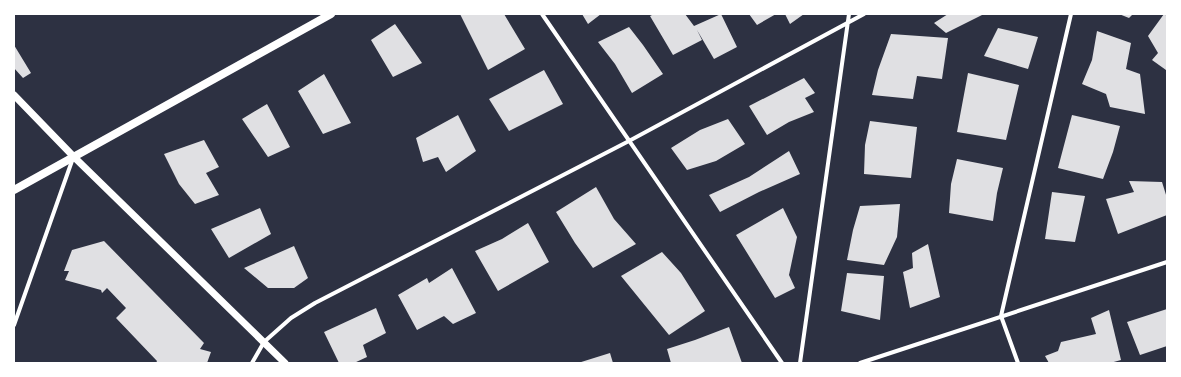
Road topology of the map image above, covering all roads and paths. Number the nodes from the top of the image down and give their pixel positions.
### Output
1 (331, 14) edge
2 (542, 14) edge
3 (849, 14) edge
4 (864, 14) edge
5 (1071, 14) edge
6 (848, 22) junction
7 (14, 95) edge
8 (629, 141) junction
9 (74, 157) junction
10 (14, 190) edge
11 (1167, 262) edge
12 (1001, 316) junction
13 (14, 325) edge
14 (264, 342) junction
15 (252, 363) edge
16 (284, 363) edge
17 (782, 363) edge
18 (800, 363) edge
19 (860, 363) edge
20 (1018, 363) edge

1 - 9 main road
2 - 8 street
3 - 6 street
4 - 6 street
5 - 12 street
6 - 8 street
6 - 18 street
7 - 9 street
8 - 14 street
8 - 17 street
9 - 10 main road
9 - 13 street
9 - 14 street
11 - 12 street
12 - 19 street
12 - 20 street
14 - 15 street
14 - 16 street

